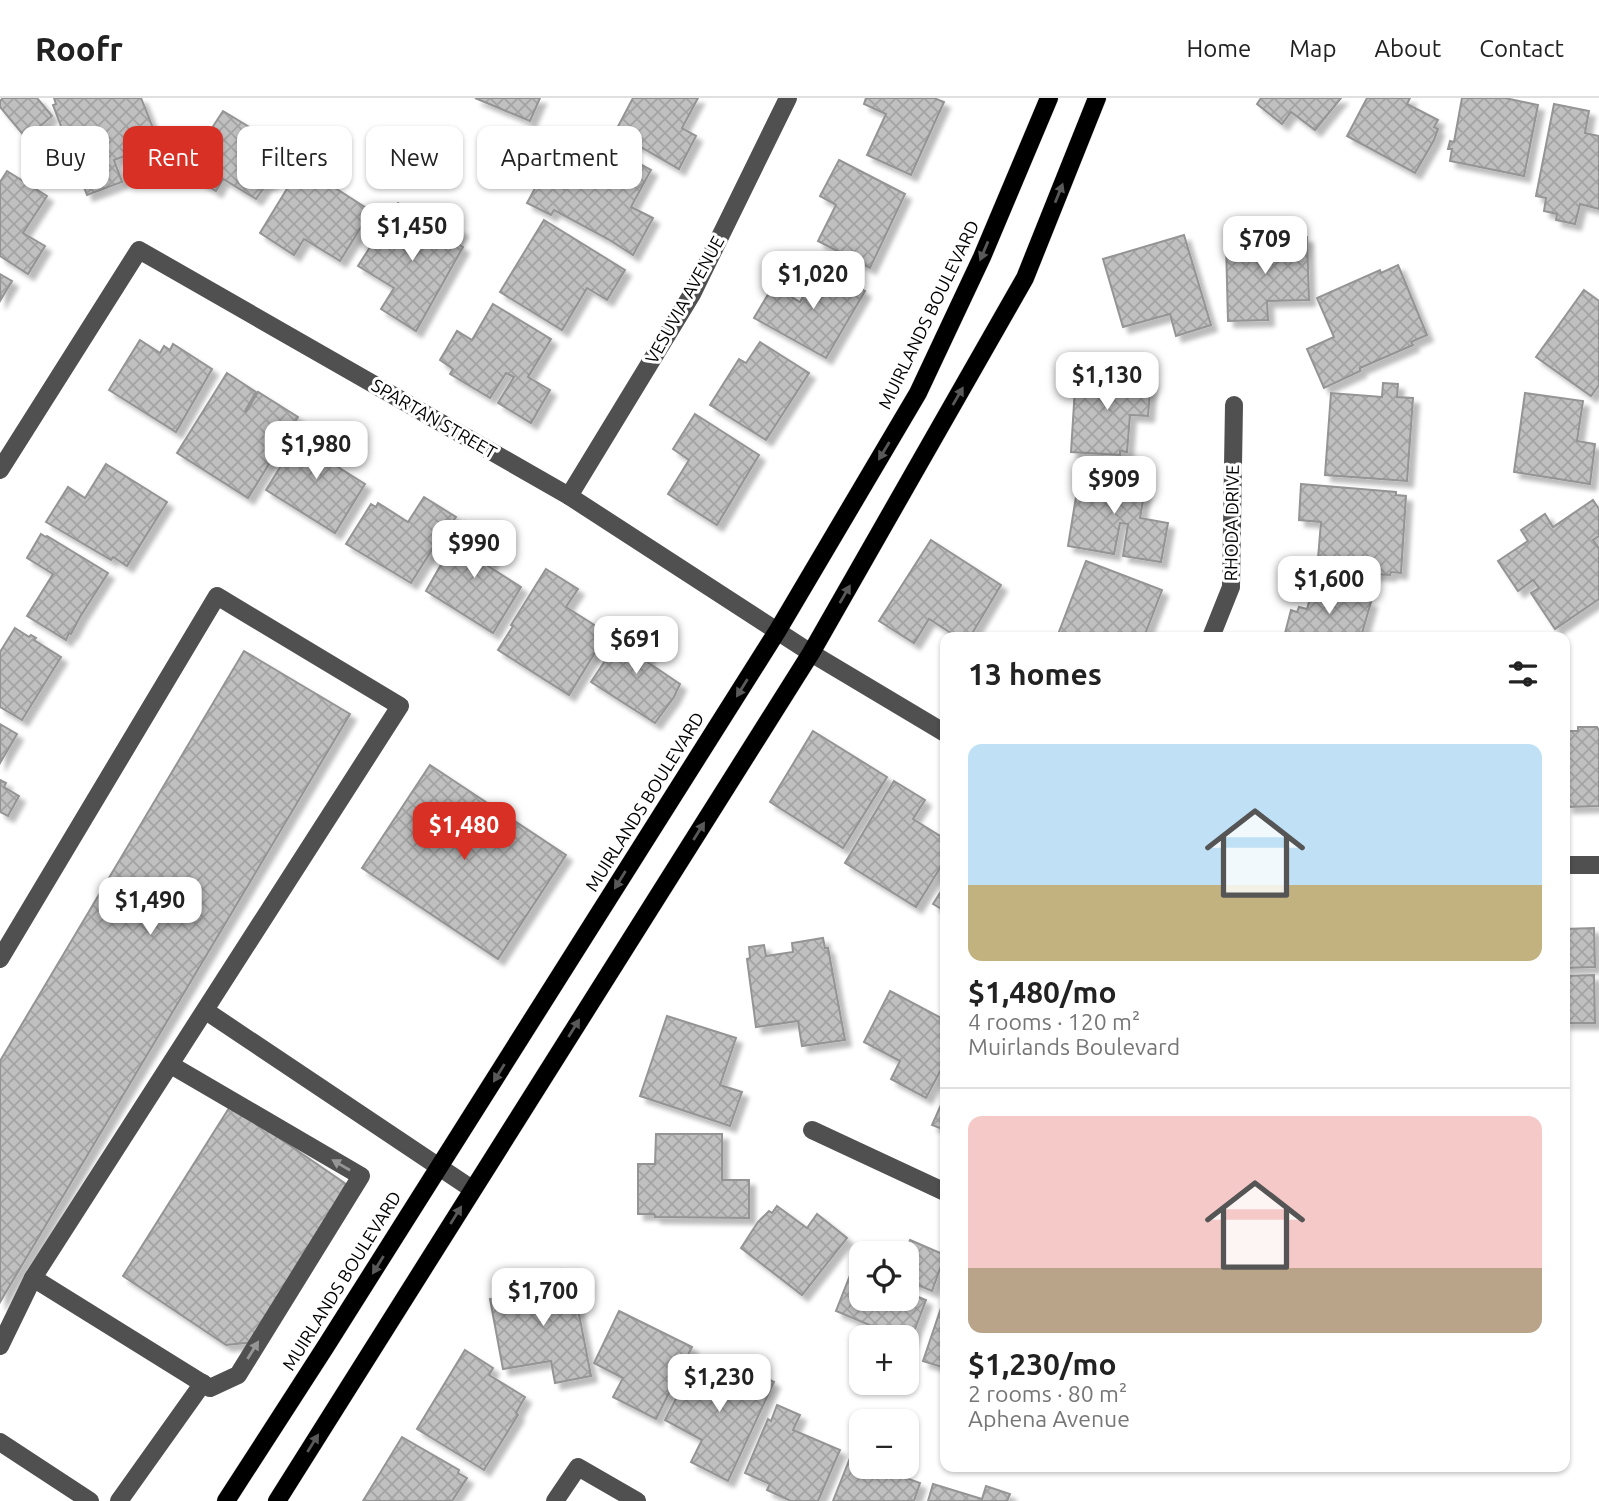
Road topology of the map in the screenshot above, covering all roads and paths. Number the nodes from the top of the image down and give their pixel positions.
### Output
1 (788, 98) edge
2 (1049, 98) edge
3 (1097, 98) edge
4 (1234, 405) dead end
5 (0, 470) edge
6 (569, 496) junction
7 (778, 630) junction
8 (1213, 632) edge
9 (811, 653) junction
10 (940, 730) edge
11 (1570, 865) edge
12 (1599, 865) edge
13 (0, 959) edge
14 (206, 1011) junction
15 (172, 1065) junction
16 (812, 1130) dead end
17 (440, 1167) junction
18 (472, 1189) junction
19 (940, 1190) edge
20 (33, 1278) junction
21 (0, 1346) edge
22 (203, 1383) junction
23 (0, 1441) edge
24 (90, 1501) edge
25 (119, 1501) edge
26 (226, 1501) edge
27 (277, 1501) edge
28 (555, 1501) edge
29 (637, 1501) edge

1 - 6 street, VESUVIA AVENUE
2 -> 7 main road, MUIRLANDS BOULEVARD
9 -> 3 main road
4 - 8 street, RHODA DRIVE
5 - 6 street, SPARTAN STREET
6 - 7 street, SPARTAN STREET
7 - 9 street, SPARTAN STREET
7 -> 17 main road, MUIRLANDS BOULEVARD
9 - 10 street, SPARTAN STREET
18 -> 9 main road
11 - 12 street
13 - 14 street
14 - 15 street
14 - 17 street
15 - 20 street
22 -> 15 street
16 - 19 street
17 - 18 street
17 -> 26 main road, MUIRLANDS BOULEVARD
27 -> 18 main road
20 - 21 street
20 - 22 street
22 - 25 street
23 - 24 street
28 - 29 street

